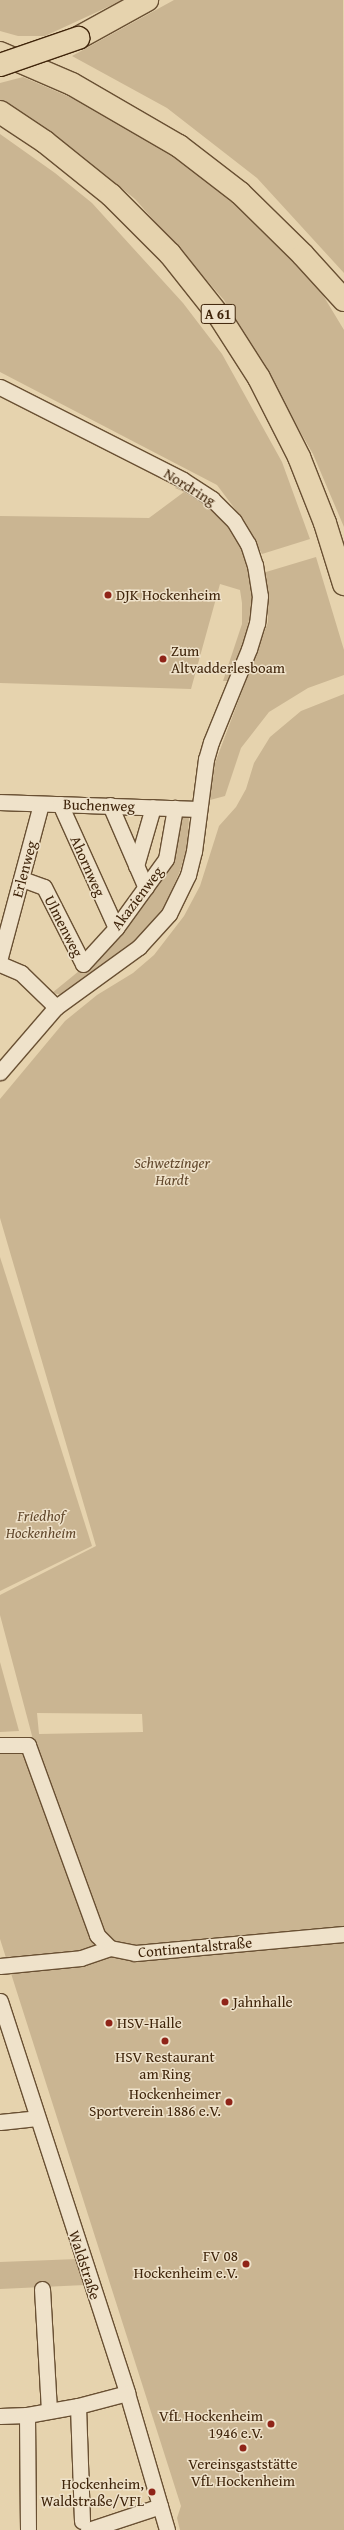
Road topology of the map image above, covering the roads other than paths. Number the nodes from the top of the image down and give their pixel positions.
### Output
1 (147, 0) edge
2 (0, 53) edge
3 (0, 65) edge
4 (0, 112) edge
5 (339, 295) edge
6 (0, 387) edge
7 (344, 584) edge
8 (0, 802) edge
9 (41, 804) junction
10 (60, 804) junction
11 (110, 805) junction
12 (153, 807) junction
13 (198, 809) junction
14 (174, 815) junction
15 (136, 866) junction
16 (22, 880) junction
17 (146, 888) junction
18 (116, 928) junction
19 (0, 957) edge
20 (0, 964) edge
21 (83, 964) joint
22 (56, 1007) junction
23 (2, 1065) edge
24 (0, 1744) edge
25 (344, 1934) edge
26 (110, 1948) junction
27 (0, 1966) edge
28 (0, 2001) edge
29 (37, 2118) junction
30 (0, 2122) edge
31 (42, 2289) dead end
32 (127, 2393) junction
33 (78, 2406) junction
34 (49, 2411) junction
35 (27, 2414) junction
36 (0, 2416) edge
37 (160, 2506) junction
38 (85, 2526) edge
39 (28, 2530) edge
40 (167, 2530) edge

1 - 3 highway, bridge
2 - 5 highway
4 - 7 highway, A 61
6 - 13 street, Nordring
8 - 9 street, Buchenweg
9 - 10 street, Buchenweg
9 - 16 street, Erlenweg
10 - 11 street, Buchenweg
10 - 18 street, Ahornweg
11 - 12 street, Buchenweg
11 - 15 street
12 - 14 street, Buchenweg
12 - 15 street
13 - 14 street, Buchenweg
13 - 22 street, Nordring
14 - 17 street, Akazienweg
15 - 17 street
16 - 19 street, Erlenweg
16 - 21 street, Ulmenweg
17 - 18 street, Akazienweg
18 - 21 street, Akazienweg
20 - 22 street
22 - 23 street, Nordring
24 - 26 street
25 - 26 street, Continentalstraße
26 - 27 street
28 - 29 street, Waldstraße
29 - 30 street
29 - 32 street, Waldstraße
31 - 34 street
32 - 33 street
32 - 37 street, Waldstraße
33 - 34 street
33 - 38 street
34 - 35 street
35 - 36 street
35 - 39 street
37 - 38 street
37 - 40 street, Waldstraße

